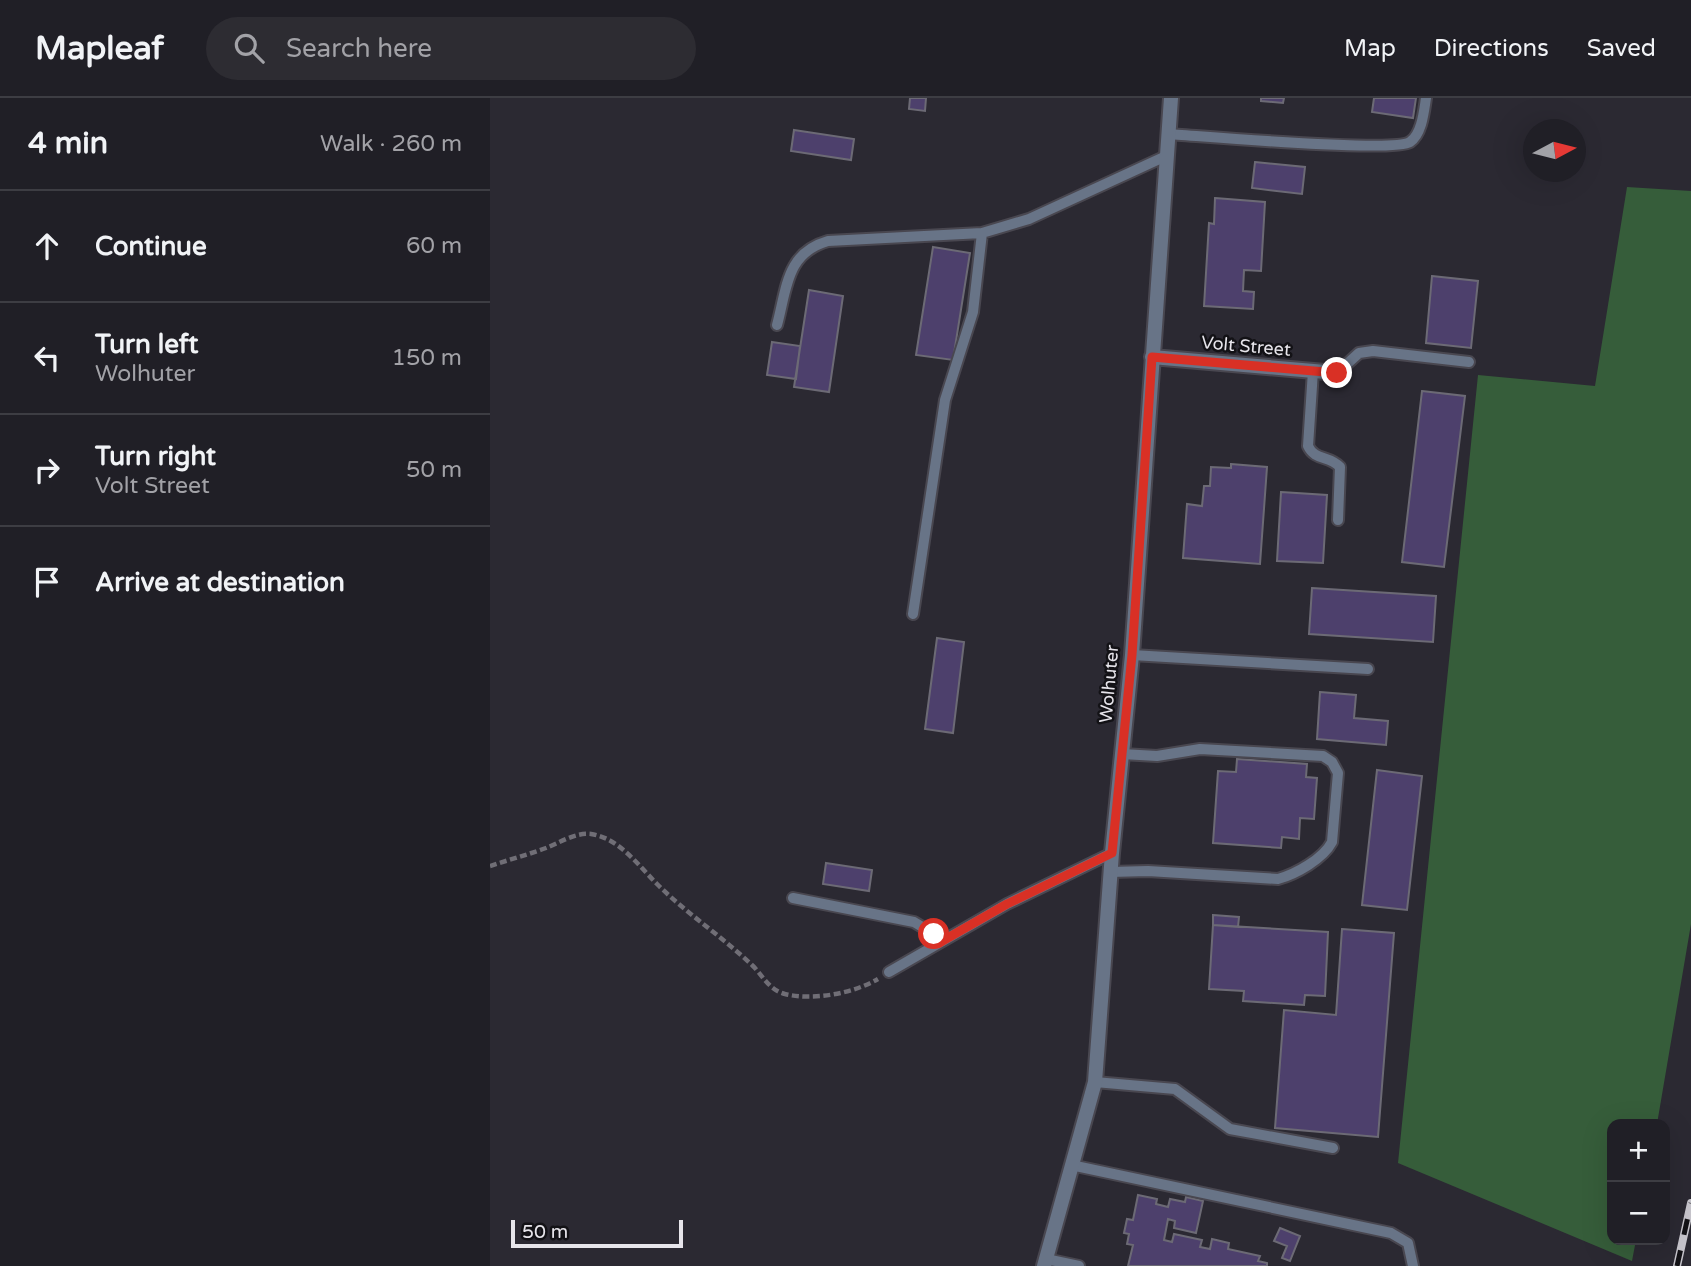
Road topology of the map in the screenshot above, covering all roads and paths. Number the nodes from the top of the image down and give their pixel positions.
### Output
1 (1171, 98) edge
2 (1426, 98) edge
3 (1168, 134) junction
4 (1166, 156) junction
5 (982, 233) junction
6 (778, 325) dead end
7 (1152, 357) junction
8 (1469, 362) dead end
9 (1313, 371) junction
10 (1337, 373) joint
11 (1338, 520) dead end
12 (914, 614) dead end
13 (1132, 655) junction
14 (1368, 669) dead end
15 (1122, 754) junction
16 (1112, 853) junction
17 (490, 866) edge
18 (1110, 872) junction
19 (793, 898) dead end
20 (939, 943) junction
21 (889, 972) joint
22 (1095, 1082) junction
23 (1333, 1148) dead end
24 (1071, 1165) junction
25 (1045, 1263) edge
26 (1079, 1266) edge
27 (1413, 1266) edge

1 - 3 street, Wolhuter
2 - 3 lane
3 - 4 street, Wolhuter
4 - 5 lane
4 - 7 street, Wolhuter
5 - 6 lane
5 - 12 lane
7 - 9 street, Volt Street
7 - 13 street, Wolhuter
8 - 10 lane
9 - 10 street, Volt Street
9 - 11 lane
13 - 14 lane
13 - 15 street, Wolhuter
15 - 16 street, Wolhuter
15 - 18 lane
16 - 18 street, Wolhuter
16 - 20 lane
17 - 21 path
18 - 22 street, Wolhuter
19 - 20 lane
20 - 21 lane
22 - 23 lane
22 - 24 street, Wolhuter
24 - 25 street, Wolhuter
24 - 27 lane
25 - 26 lane

